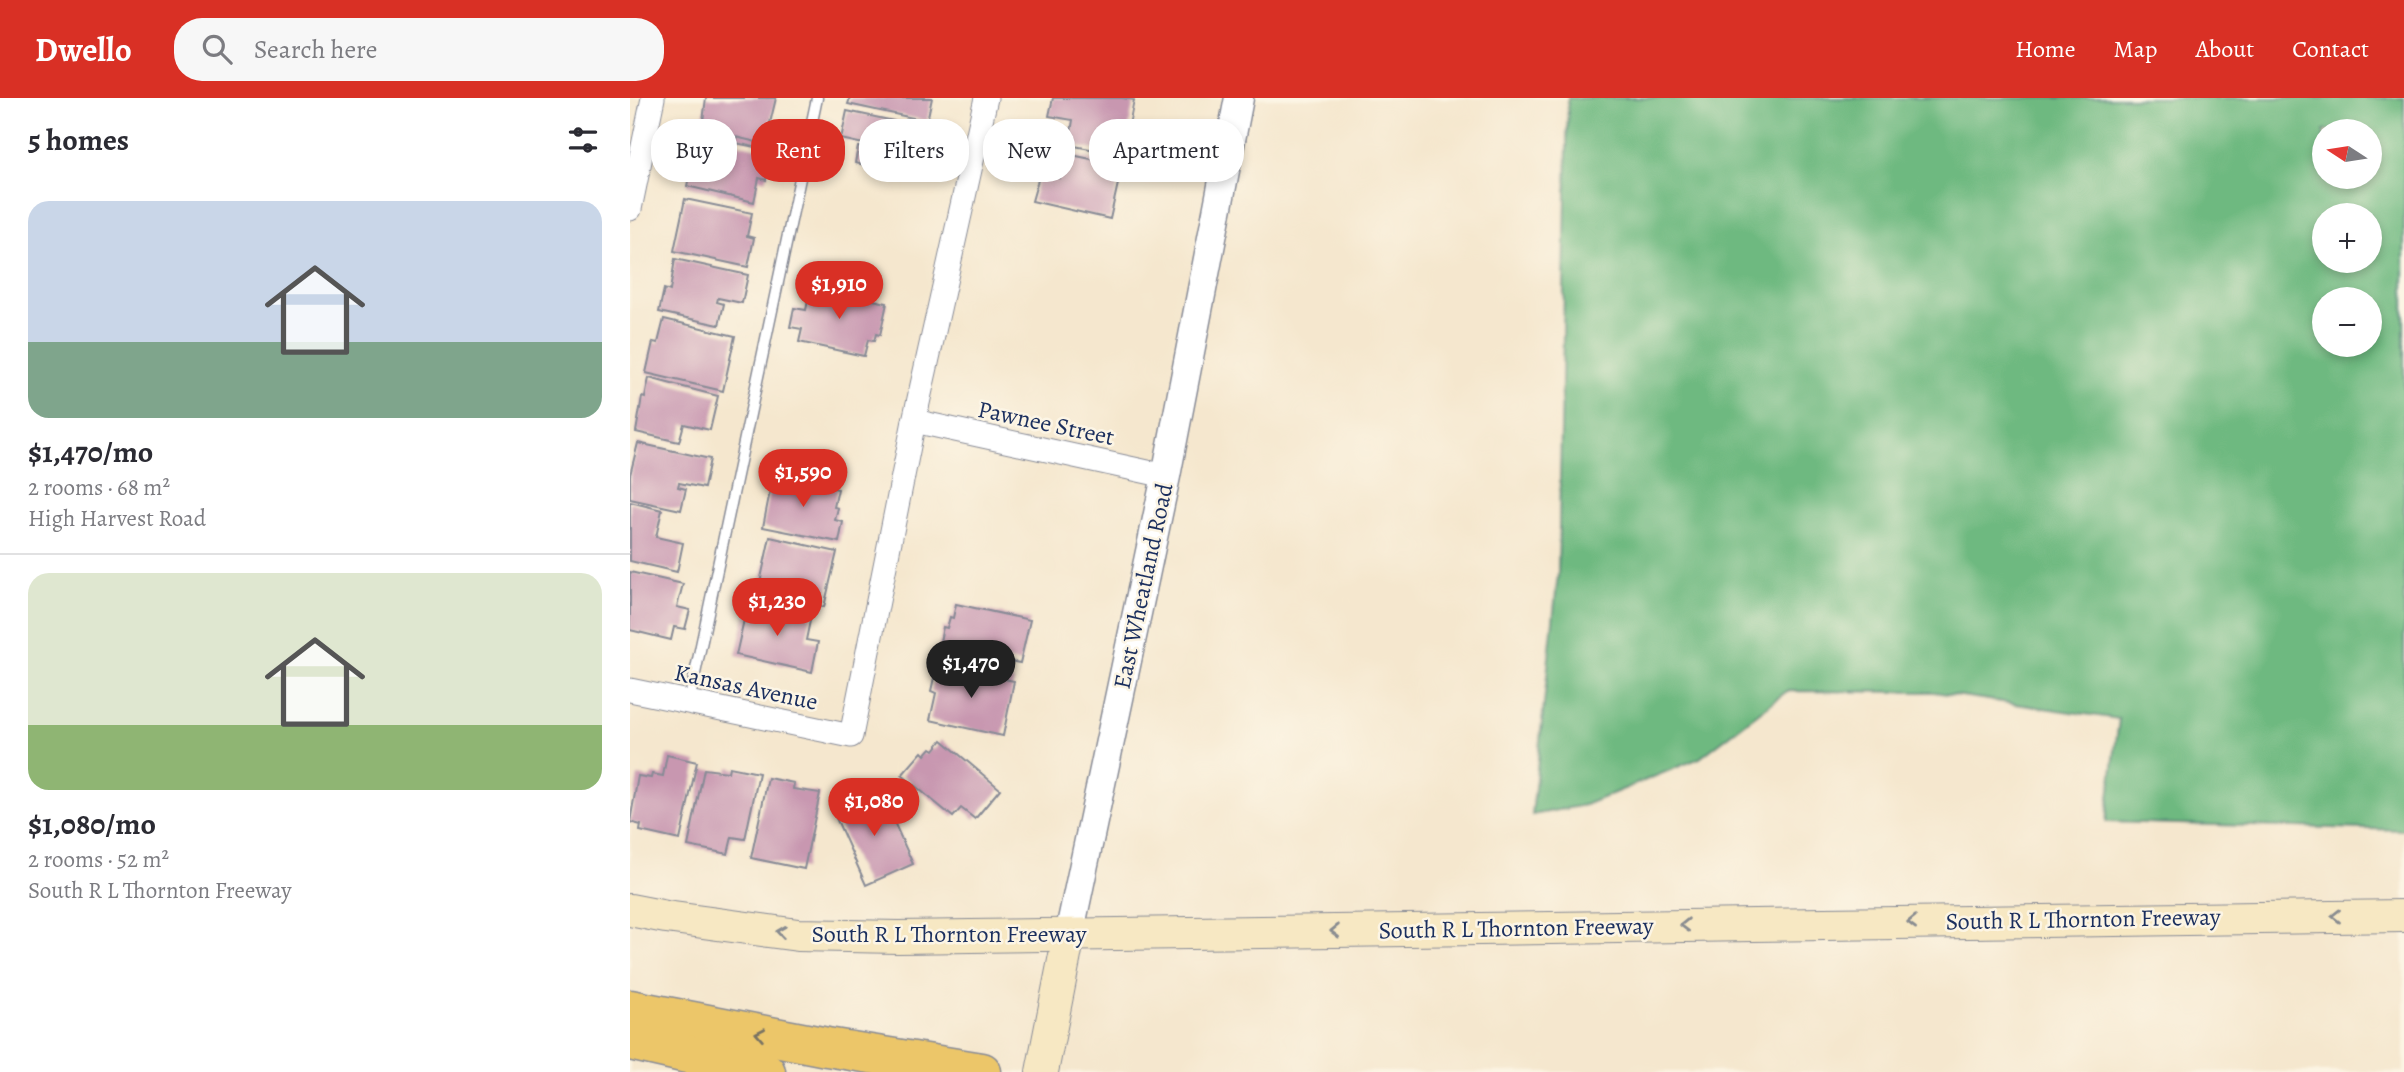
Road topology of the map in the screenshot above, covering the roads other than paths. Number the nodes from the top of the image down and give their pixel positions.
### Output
1 (653, 98) edge
2 (817, 98) edge
3 (986, 98) edge
4 (1239, 98) edge
5 (630, 209) edge
6 (914, 421) junction
7 (1166, 477) junction
8 (630, 690) edge
9 (689, 702) junction
10 (630, 910) edge
11 (2404, 916) edge
12 (1069, 935) junction
13 (630, 1009) edge
14 (630, 1041) edge
15 (971, 1070) edge
16 (766, 1072) edge
17 (1042, 1072) edge

1 - 5 street
2 - 9 lane
3 - 6 street
4 - 7 street, East Wheatland Road
6 - 7 street, Pawnee Street
6 - 9 street, Kansas Avenue
7 - 12 street, East Wheatland Road
8 - 9 street, Kansas Avenue
12 -> 10 main road, South R L Thornton Freeway
11 -> 12 main road, South R L Thornton Freeway
12 - 17 main road, East Wheatland Road
15 -> 13 highway
14 - 16 highway

